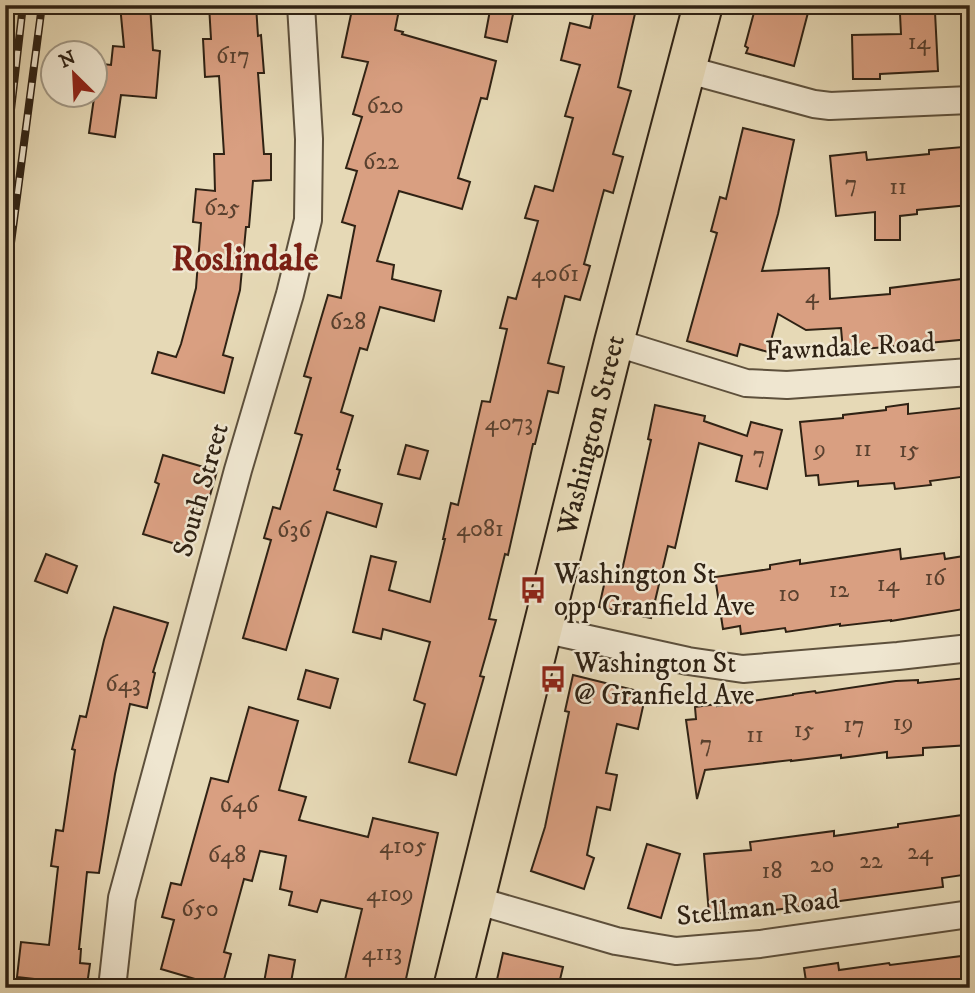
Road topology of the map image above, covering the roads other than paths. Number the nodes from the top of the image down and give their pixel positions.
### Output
1 (302, 5) edge
2 (702, 5) edge
3 (685, 68) junction
4 (970, 100) edge
5 (614, 342) junction
6 (970, 372) edge
7 (543, 629) junction
8 (970, 648) edge
9 (475, 901) junction
10 (970, 914) edge
11 (112, 988) edge
12 (453, 988) edge

1 - 11 street, South Street
2 - 3 main road, Washington Street
3 - 4 street
3 - 5 main road, Washington Street
5 - 6 street, Fawndale Road
5 - 7 main road, Washington Street
7 - 8 street
7 - 9 main road, Washington Street
9 - 10 street, Stellman Road
9 - 12 main road, Washington Street

